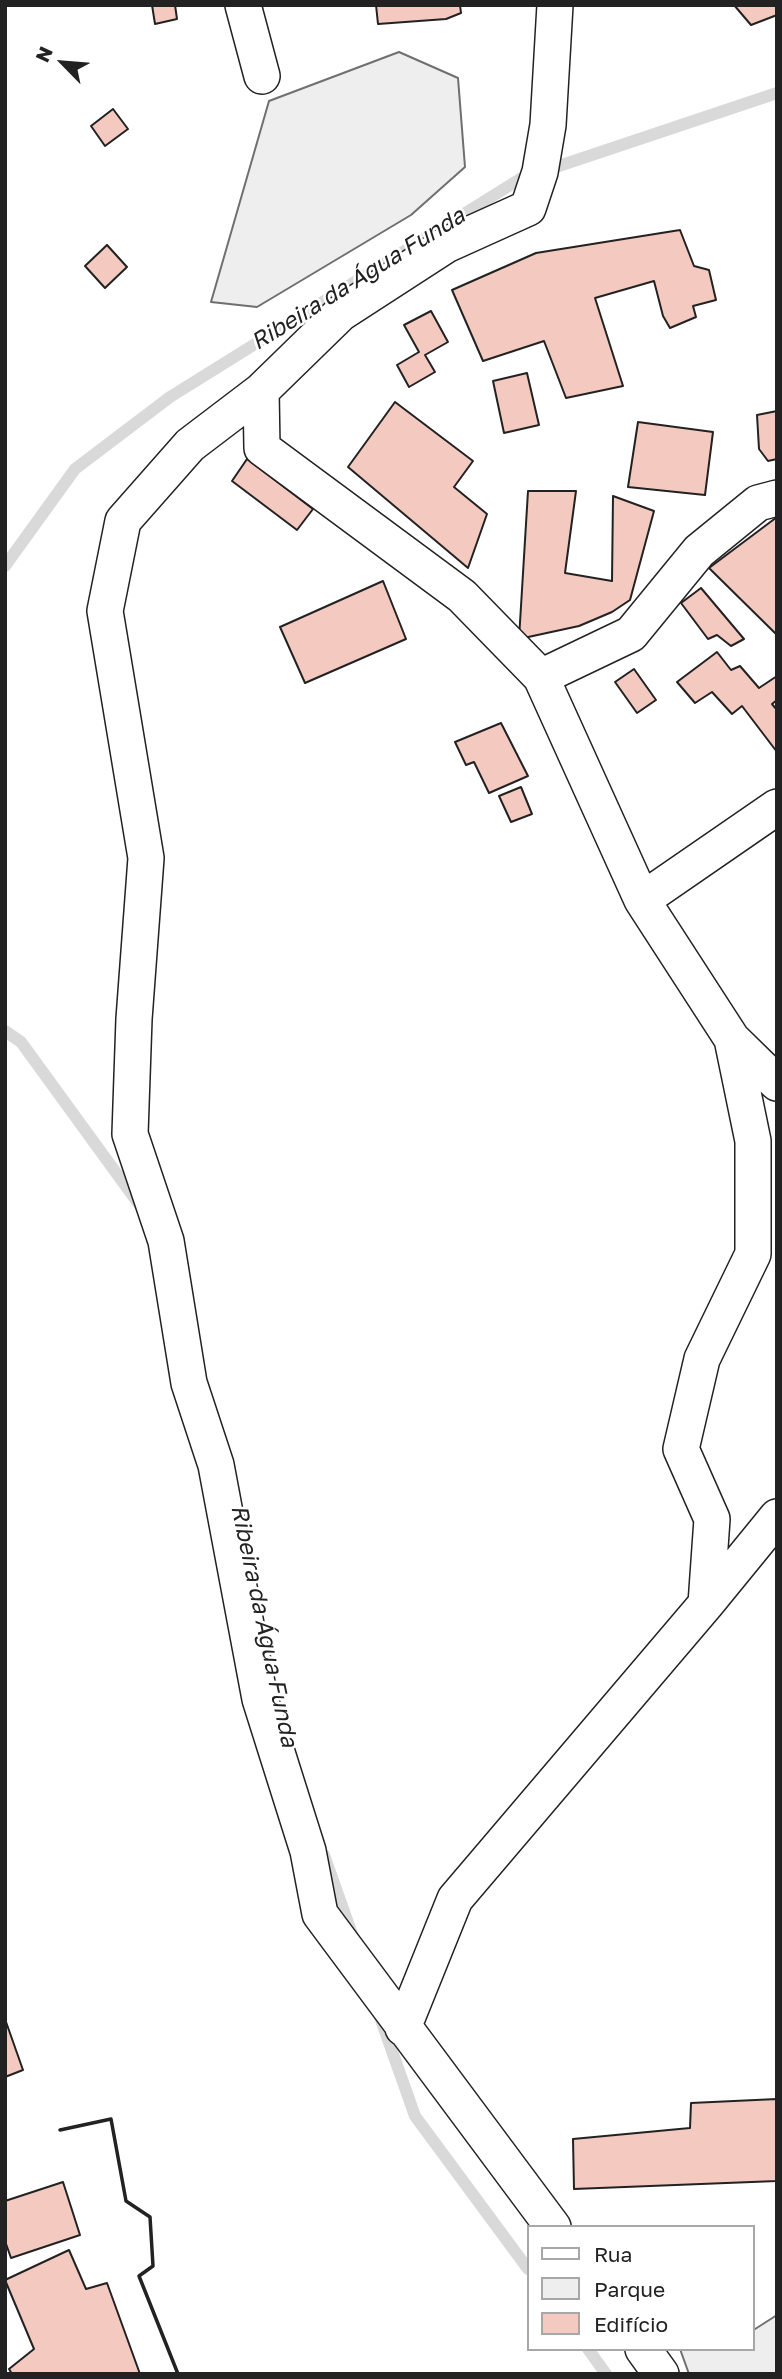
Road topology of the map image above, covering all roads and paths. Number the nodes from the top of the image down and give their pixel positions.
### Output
1 (243, 5) edge
2 (555, 5) edge
3 (262, 76) dead end
4 (261, 391) junction
5 (777, 498) edge
6 (541, 677) junction
7 (777, 807) edge
8 (642, 900) junction
9 (732, 1039) junction
10 (777, 1083) edge
11 (777, 1517) edge
12 (706, 1604) junction
13 (403, 2028) junction
14 (551, 2225) edge
15 (644, 2351) edge
16 (661, 2374) edge

1 - 3 street
2 - 4 street
4 - 6 street
4 - 13 street
5 - 6 street
6 - 8 street
7 - 8 street
8 - 9 street
9 - 10 street
9 - 12 street
11 - 12 street
12 - 13 street
13 - 14 street
15 - 16 street

